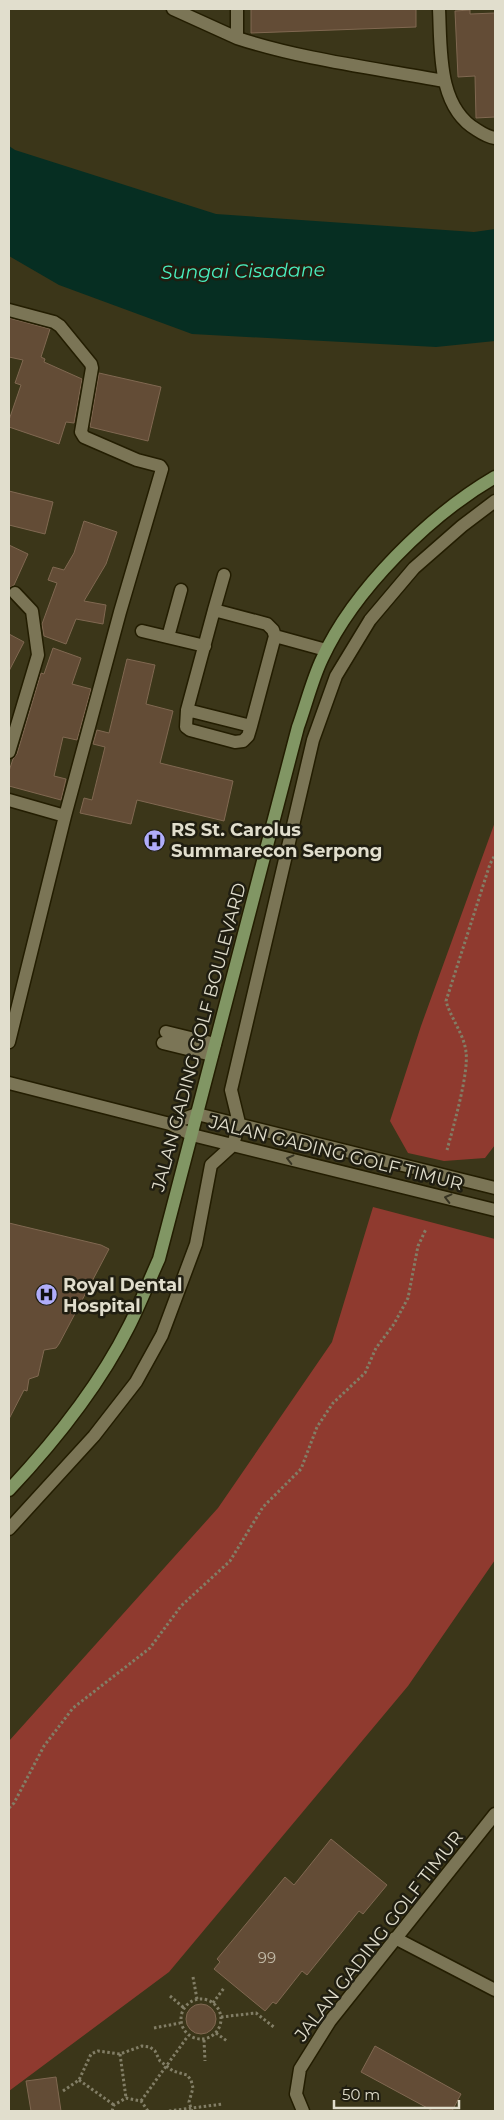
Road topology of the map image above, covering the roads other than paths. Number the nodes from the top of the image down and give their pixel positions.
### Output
1 (173, 9) edge
2 (237, 9) edge
3 (439, 9) edge
4 (238, 38) junction
5 (444, 81) junction
6 (495, 138) edge
7 (9, 310) edge
8 (495, 477) edge
9 (495, 501) edge
10 (224, 575) dead end
11 (181, 590) dead end
12 (15, 593) dead end
13 (214, 610) junction
14 (142, 631) dead end
15 (275, 636) junction
16 (168, 637) junction
17 (205, 646) junction
18 (326, 650) junction
19 (187, 710) junction
20 (251, 726) junction
21 (9, 752) edge
22 (9, 800) edge
23 (65, 816) junction
24 (165, 1038) dead end
25 (9, 1042) edge
26 (214, 1050) junction
27 (9, 1083) edge
28 (197, 1114) junction
29 (239, 1123) junction
30 (170, 1124) junction
31 (192, 1135) junction
32 (233, 1145) junction
33 (495, 1188) edge
34 (495, 1210) edge
35 (9, 1490) edge
36 (9, 1529) edge
37 (495, 1814) edge
38 (395, 1938) junction
39 (495, 1990) edge
40 (303, 2111) edge

1 - 4 street
2 - 4 street
3 - 5 street
4 - 5 street
5 - 6 street
7 - 23 street
8 - 18 main road, JALAN GADING GOLF BOULEVARD
9 - 29 street
10 - 13 street
11 - 16 street
12 - 21 street
13 - 15 street
13 - 17 street
14 - 16 street
15 - 18 street
15 - 20 street
16 - 17 street
17 - 19 street
18 - 26 main road, JALAN GADING GOLF BOULEVARD
19 - 20 street
19 - 20 street
22 - 23 street
23 - 25 street
24 - 26 street
26 - 28 main road, JALAN GADING GOLF BOULEVARD
27 - 30 street, JALAN GADING GOLF TIMUR
28 - 29 street, JALAN GADING GOLF TIMUR
28 - 30 street, JALAN GADING GOLF TIMUR
28 - 31 main road, JALAN GADING GOLF BOULEVARD
29 - 32 street
29 - 33 street, JALAN GADING GOLF TIMUR
30 - 31 street, JALAN GADING GOLF TIMUR
31 - 32 street, JALAN GADING GOLF TIMUR
31 - 35 main road, JALAN GADING GOLF BOULEVARD
34 -> 32 street, JALAN GADING GOLF TIMUR
32 - 36 street
37 - 38 street, JALAN GADING GOLF TIMUR
38 - 39 street
38 - 40 street, JALAN GADING GOLF TIMUR

